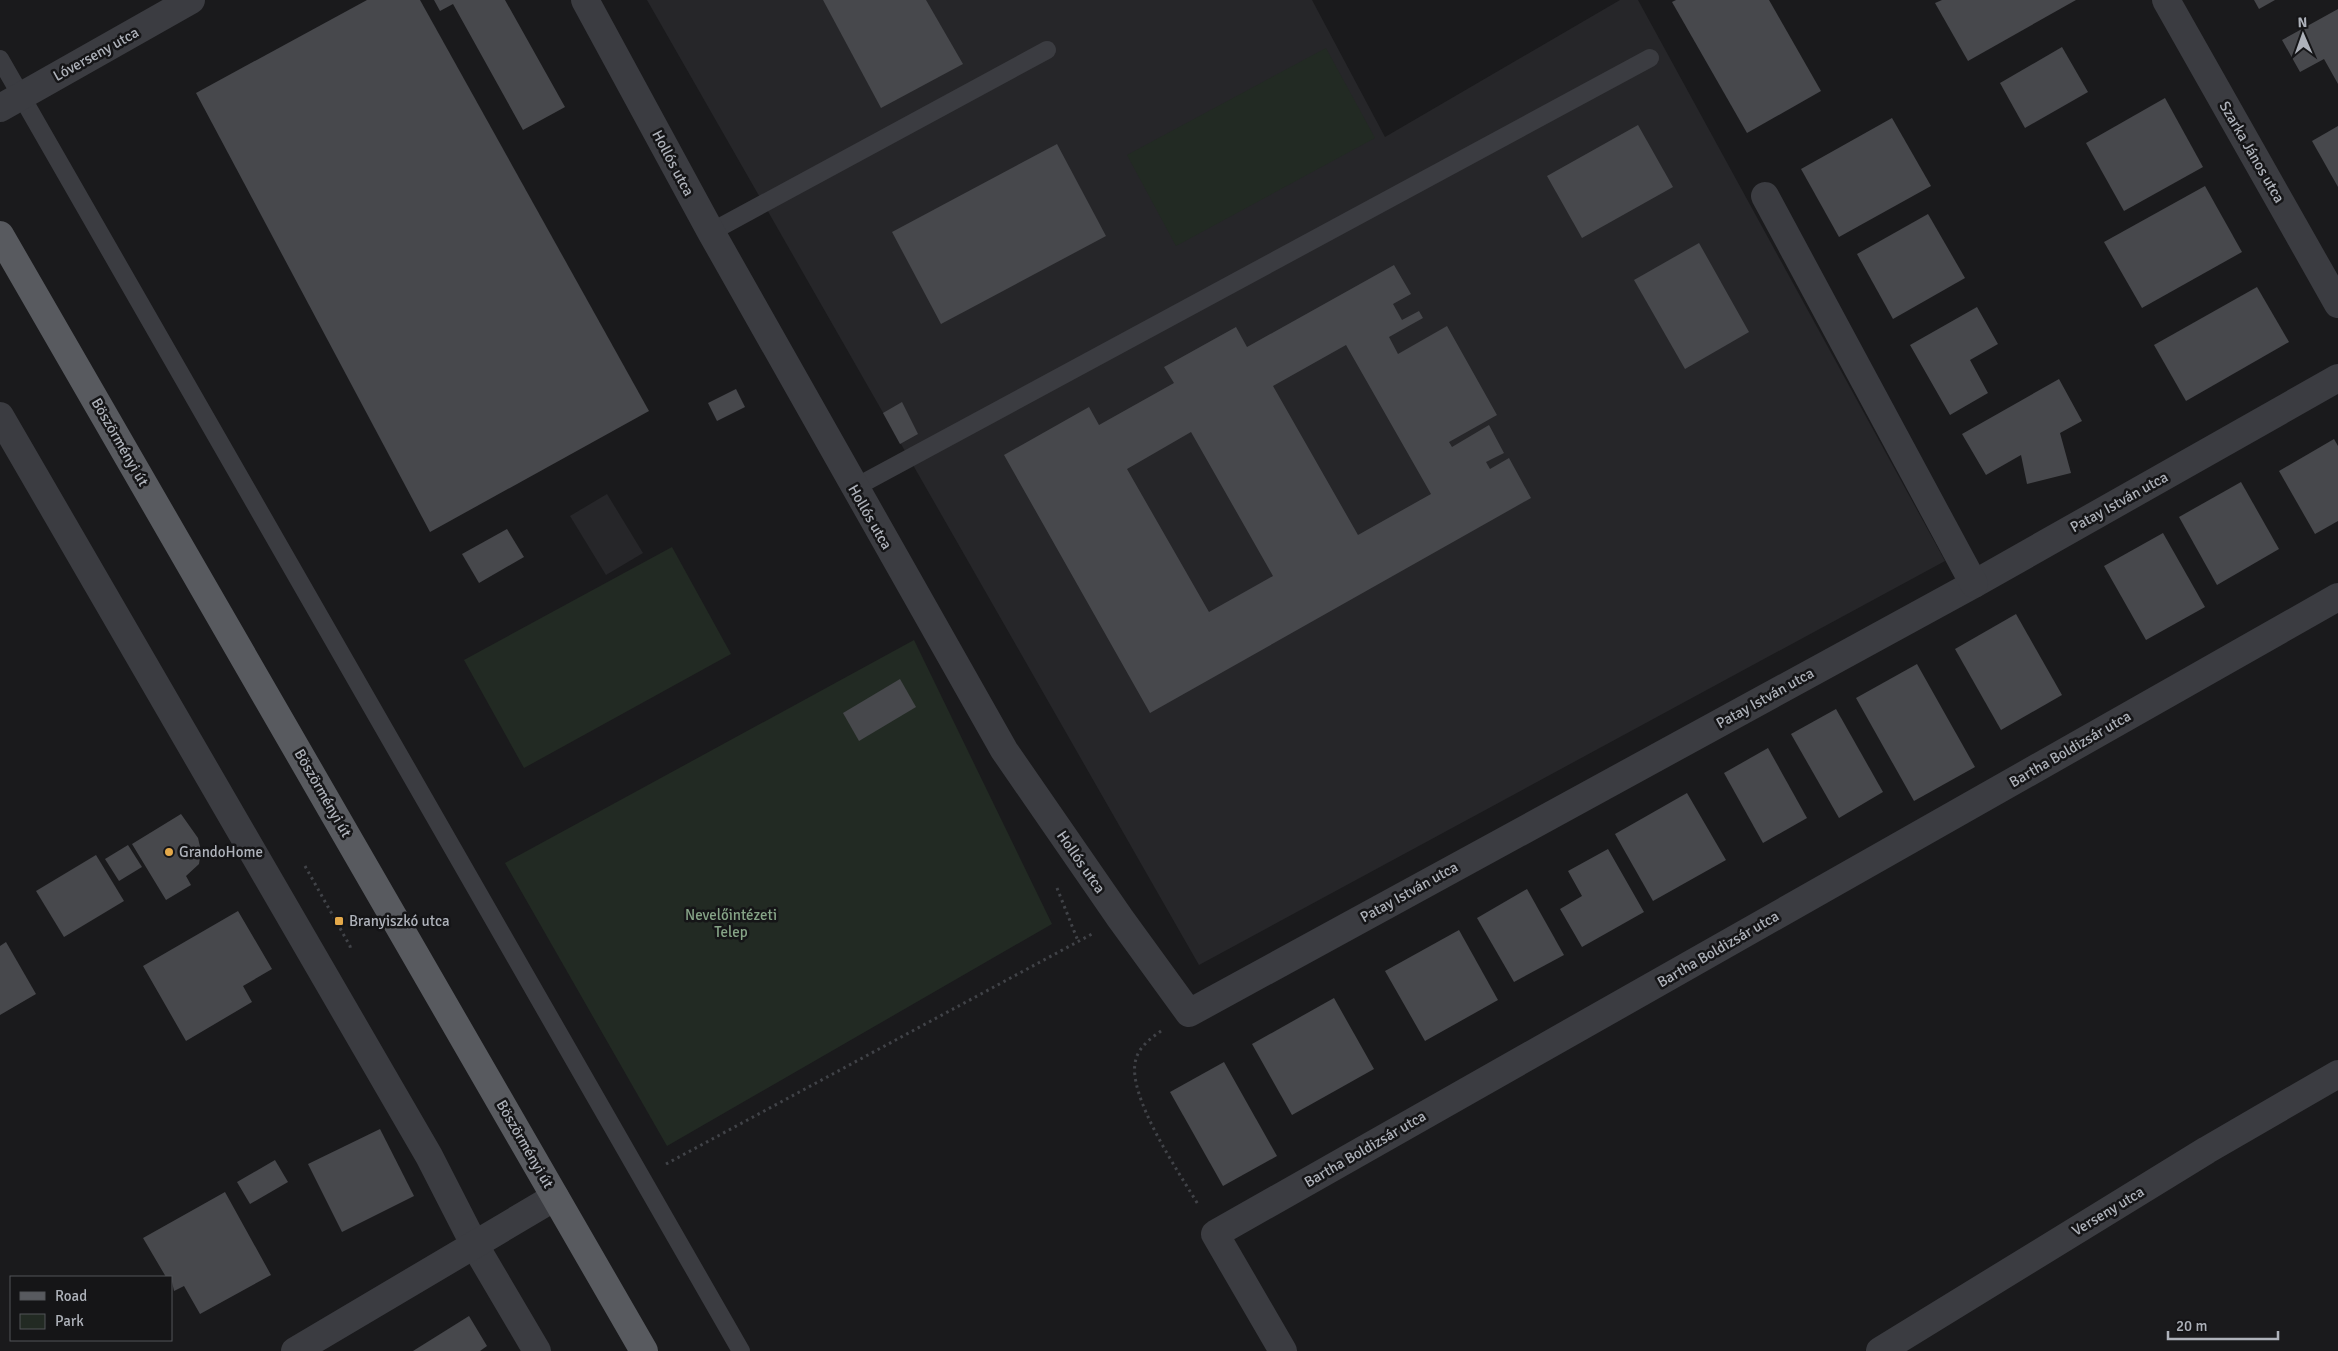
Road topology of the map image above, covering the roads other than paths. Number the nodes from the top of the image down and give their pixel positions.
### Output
1 (191, 0) edge
2 (586, 0) edge
3 (2166, 0) edge
4 (1046, 50) dead end
5 (1650, 58) dead end
6 (0, 59) edge
7 (10, 102) edge
8 (1765, 196) dead end
9 (710, 232) junction
10 (0, 236) edge
11 (2338, 304) edge
12 (2338, 378) edge
13 (0, 416) edge
14 (854, 488) junction
15 (1974, 584) junction
16 (2338, 597) edge
17 (1189, 1013) joint
18 (2338, 1074) edge
19 (555, 1197) junction
20 (474, 1244) junction
21 (294, 1351) edge
22 (537, 1351) edge
23 (644, 1351) edge
24 (741, 1351) edge
25 (1283, 1351) edge
26 (1880, 1351) edge

1 - 7 street, Lóverseny utca
2 - 9 street, Hollós utca
3 - 11 street, Szarka János utca
4 - 9 lane
5 - 14 lane
6 - 7 lane
7 - 24 lane
8 - 15 street
9 - 14 street, Hollós utca
10 - 19 main road, Böszörményi út
12 - 15 street, Patay István utca
13 - 20 street
14 - 17 street, Hollós utca
15 - 17 street, Patay István utca
16 - 25 street, Bartha Boldizsár utca
18 - 26 street, Verseny utca
19 - 20 street
19 - 23 main road, Böszörményi út
20 - 21 street
20 - 22 street

